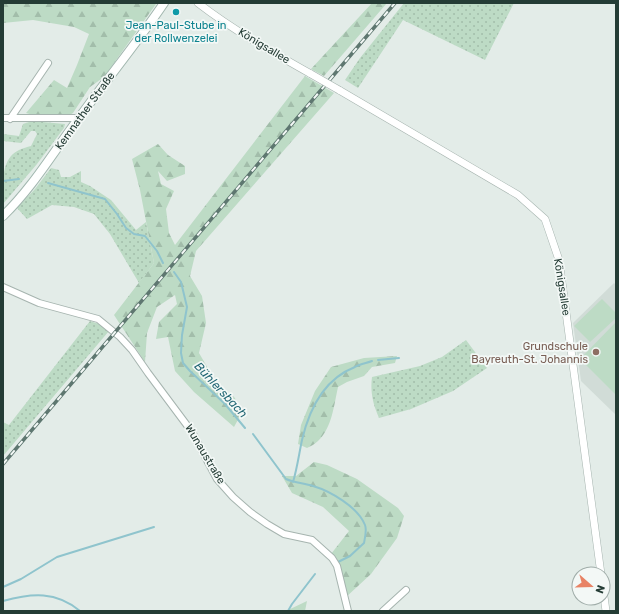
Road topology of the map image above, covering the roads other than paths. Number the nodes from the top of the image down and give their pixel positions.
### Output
1 (164, 3) edge
2 (198, 3) edge
3 (48, 62) dead end
4 (6, 118) edge
5 (78, 118) junction
6 (3, 216) edge
7 (3, 288) edge
8 (600, 566) edge
9 (406, 590) dead end
10 (348, 611) edge
11 (383, 611) edge

1 - 5 main road, Kemnather Straße
2 - 8 street, Königsallee, bridge
3 - 4 street
4 - 5 street
5 - 6 main road, Kemnather Straße
7 - 10 street, Wunaustraße
9 - 11 street

